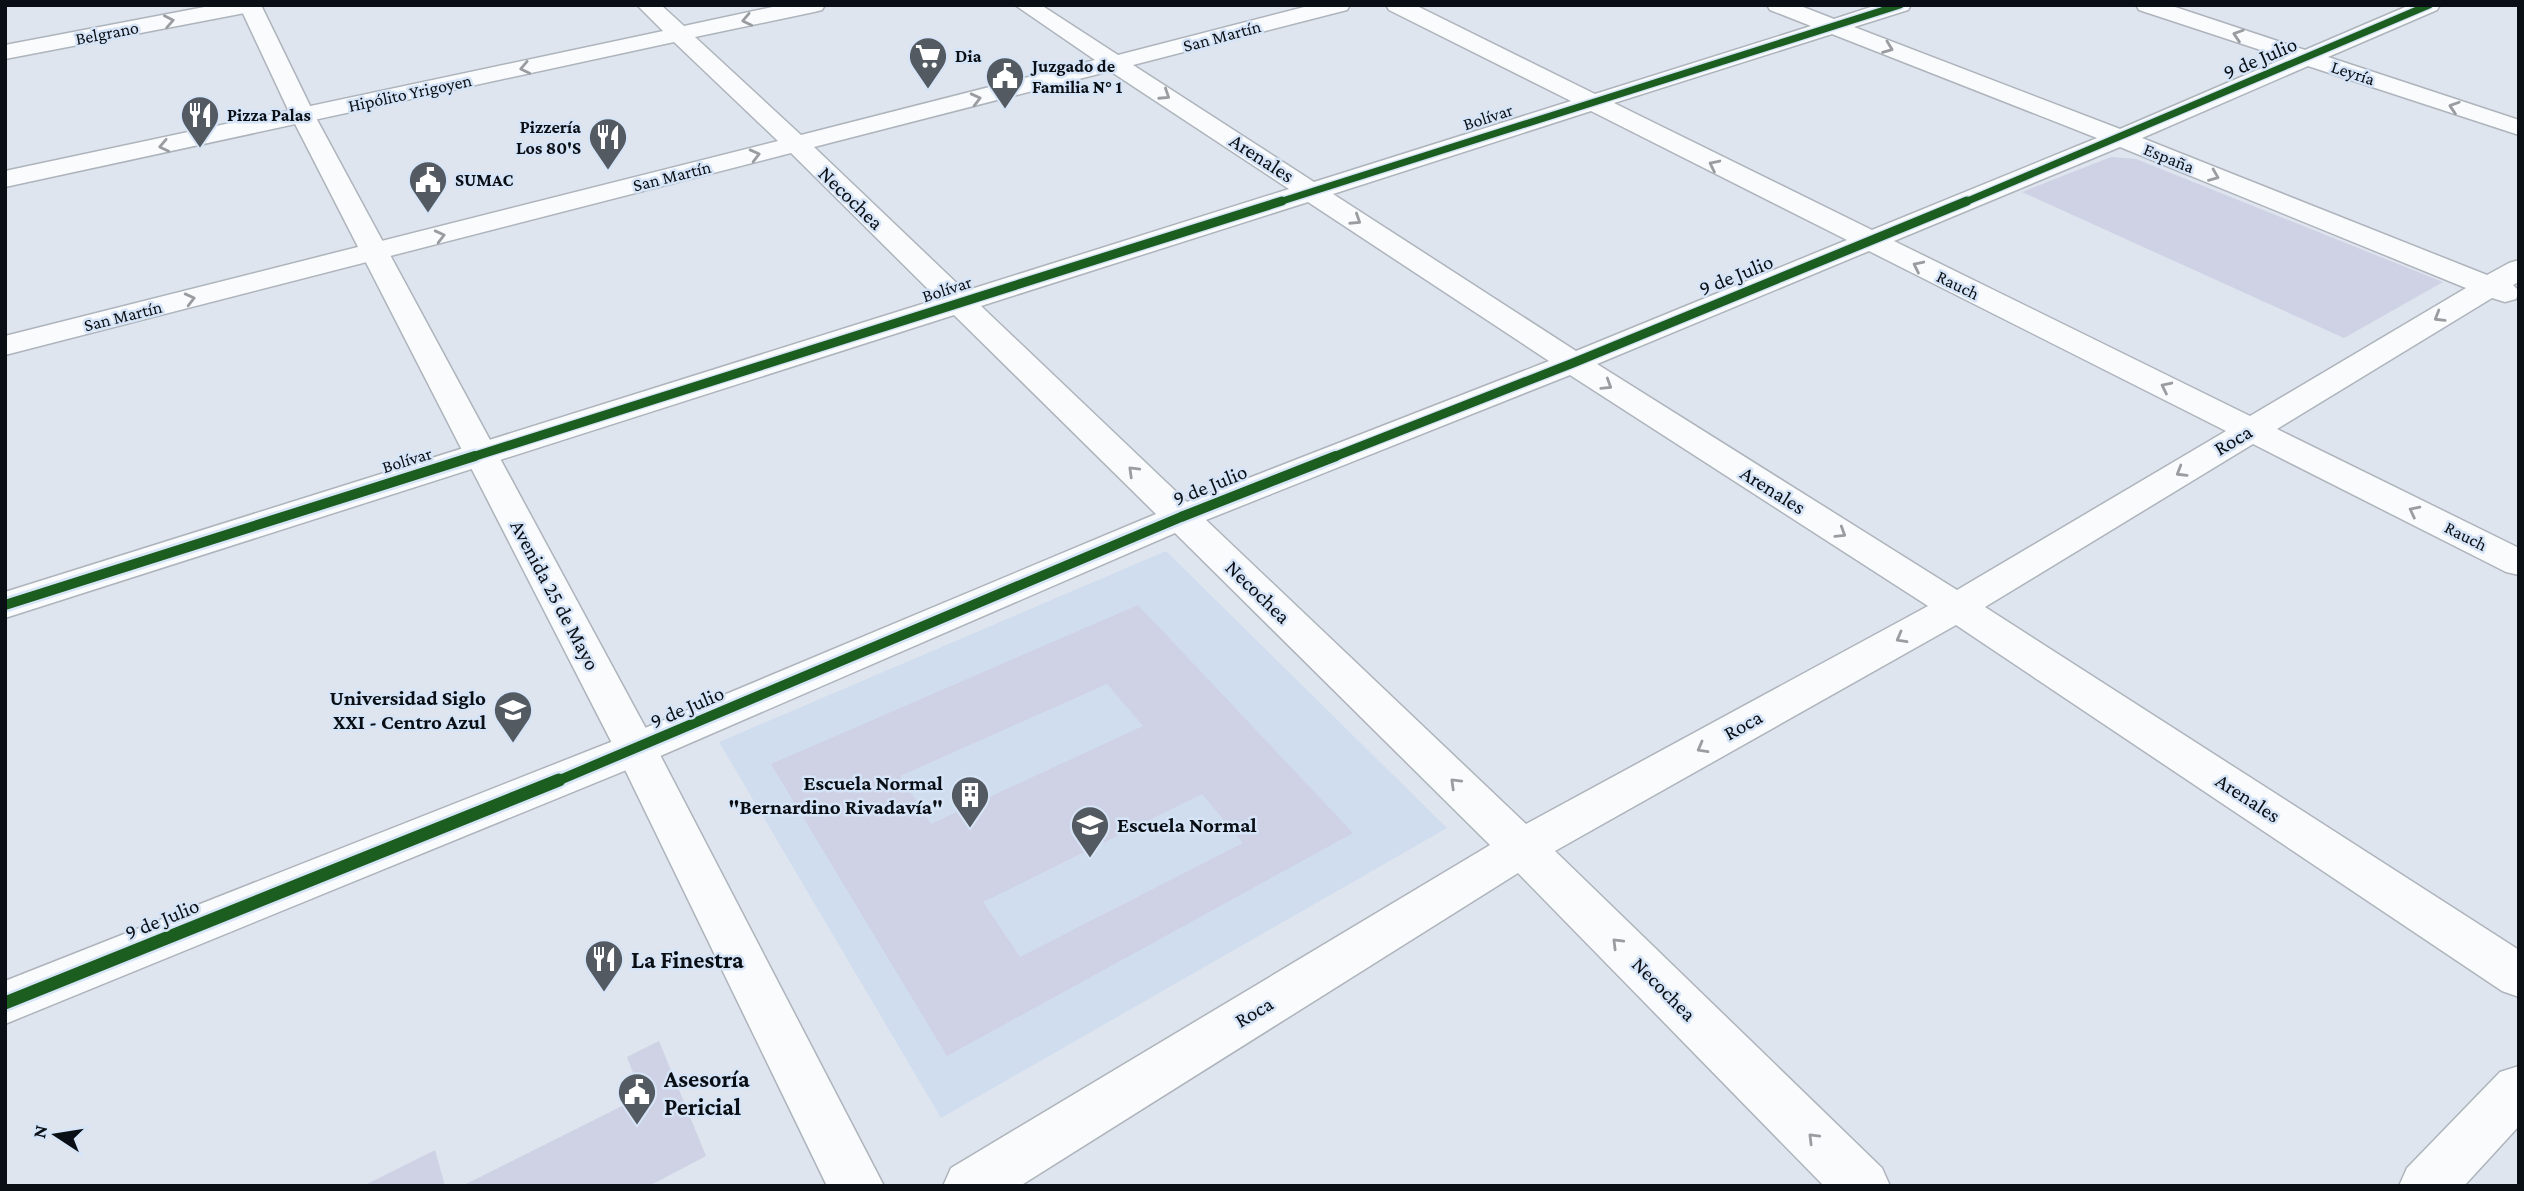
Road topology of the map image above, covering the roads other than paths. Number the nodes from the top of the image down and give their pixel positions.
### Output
1 (250, 5) edge
2 (649, 5) edge
3 (814, 5) edge
4 (1026, 5) edge
5 (1339, 5) edge
6 (1397, 5) edge
7 (1778, 5) edge
8 (1899, 5) edge
9 (2147, 5) edge
10 (2429, 5) edge
11 (1832, 26) junction
12 (678, 35) junction
13 (5, 52) edge
14 (2309, 58) junction
15 (1117, 64) junction
16 (1590, 103) junction
17 (303, 116) junction
18 (2519, 128) edge
19 (2120, 138) junction
20 (796, 144) junction
21 (5, 179) edge
22 (1312, 191) junction
23 (1868, 241) junction
24 (374, 253) junction
25 (2509, 285) edge
26 (959, 303) junction
27 (5, 346) edge
28 (1573, 363) junction
29 (2252, 429) junction
30 (481, 455) junction
31 (1181, 517) junction
32 (2519, 563) edge
33 (5, 605) edge
34 (1957, 607) junction
35 (636, 749) junction
36 (1522, 848) junction
37 (2519, 976) edge
38 (5, 1003) edge
39 (2519, 1089) edge
40 (856, 1186) edge
41 (971, 1186) edge
42 (1861, 1186) edge
43 (2427, 1186) edge

13 -> 1 street, Belgrano
1 - 17 street, Avenida 25 de Mayo
2 - 12 street, Necochea
3 -> 12 street, Hipólito Yrigoyen
4 - 15 street, Arenales
5 - 15 street, San Martín
6 - 16 street, Rauch
7 - 11 street, España
8 - 11 street, Bolívar
14 -> 9 street, Leyría
10 - 14 street, 9 de Julio
11 - 16 street, Bolívar
11 -> 19 street, España
12 -> 17 street, Hipólito Yrigoyen
12 - 20 street, Necochea
18 -> 14 street, Leyría
14 - 19 street, 9 de Julio
20 -> 15 street, San Martín
15 -> 22 street, Arenales
16 - 22 street, Bolívar
23 -> 16 street, Rauch
17 -> 21 street, Hipólito Yrigoyen
17 - 24 street, Avenida 25 de Mayo
19 - 23 street, 9 de Julio
19 -> 25 street, España
24 -> 20 street, San Martín
20 - 26 street, Necochea
22 - 26 street, Bolívar
22 -> 28 street, Arenales
23 - 28 street, 9 de Julio
29 -> 23 street, Rauch
27 -> 24 street, San Martín
24 - 30 street, Avenida 25 de Mayo
25 -> 29 street, Roca
26 - 30 street, Bolívar
31 -> 26 street, Necochea
28 - 31 street, 9 de Julio
28 -> 34 street, Arenales
32 -> 29 street, Rauch
29 -> 34 street, Roca
30 - 33 street, Bolívar
30 - 35 street, Avenida 25 de Mayo
31 - 35 street, 9 de Julio
36 -> 31 street, Necochea
34 -> 36 street, Roca
34 - 37 street, Arenales
35 - 38 street, 9 de Julio
35 - 40 street, Avenida 25 de Mayo
36 - 41 street, Roca
42 -> 36 street, Necochea
39 - 43 street

